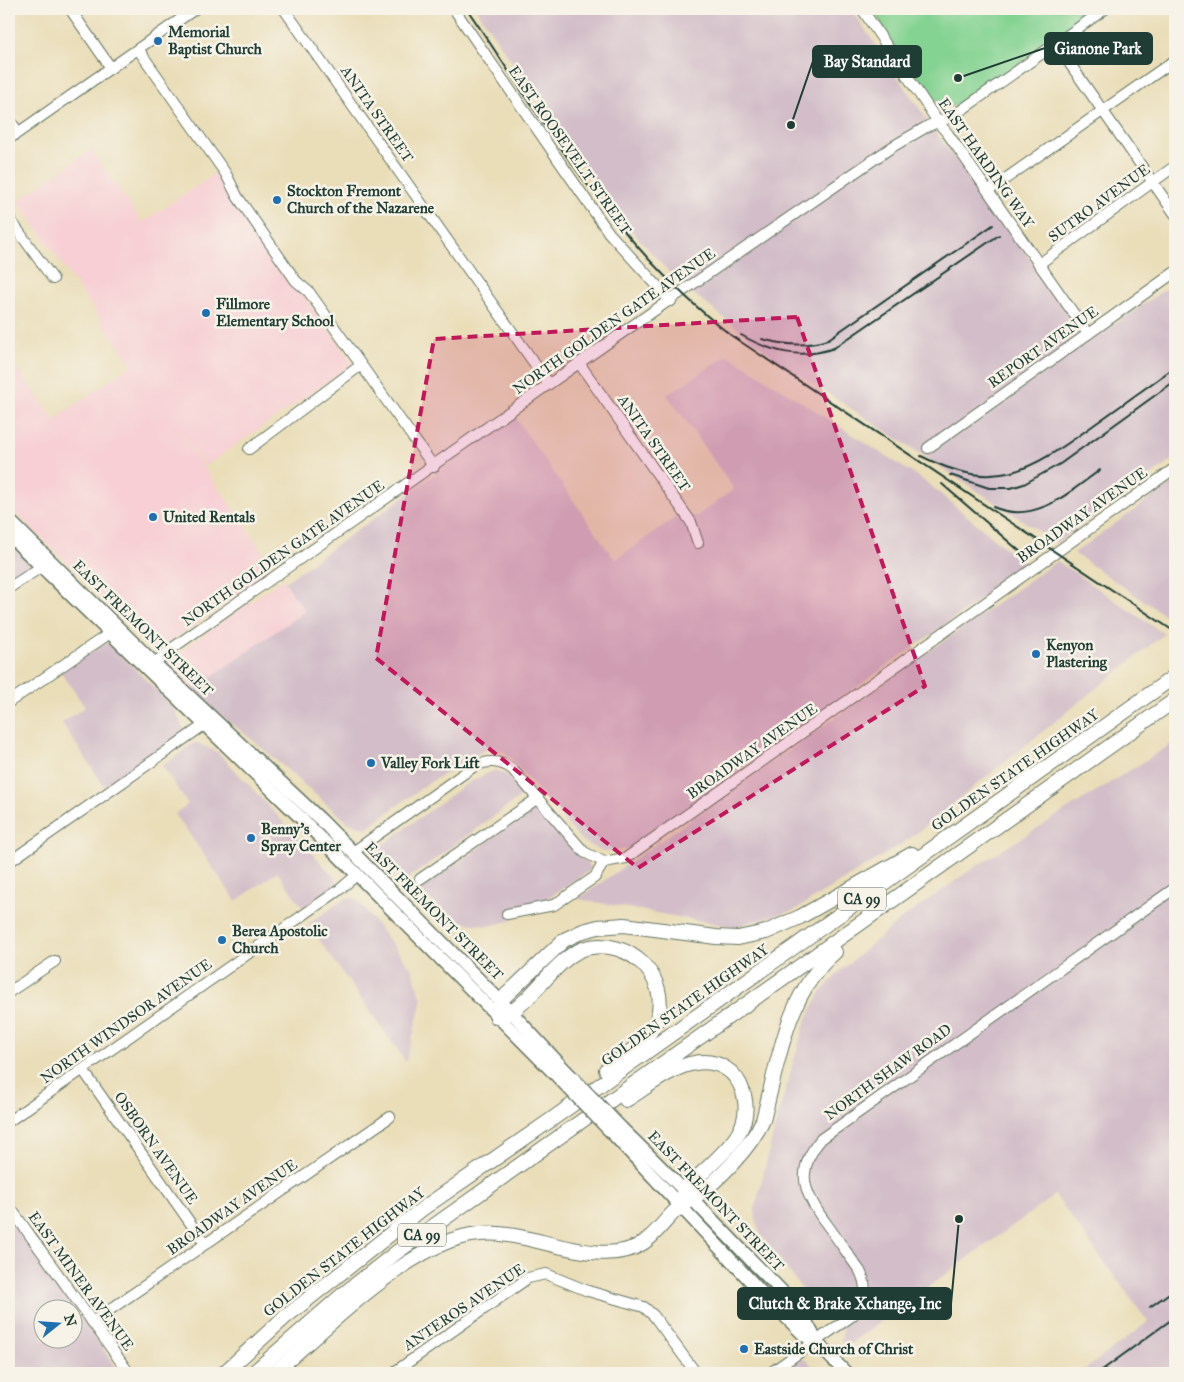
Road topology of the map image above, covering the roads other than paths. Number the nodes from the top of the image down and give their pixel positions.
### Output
1 (70, 9) edge
2 (195, 9) edge
3 (284, 9) edge
4 (454, 9) edge
5 (862, 9) edge
6 (1105, 9) edge
7 (1056, 44) junction
8 (138, 49) junction
9 (1175, 60) edge
10 (111, 68) junction
11 (1103, 112) junction
12 (9, 119) edge
13 (938, 122) junction
14 (18, 132) junction
15 (9, 139) edge
16 (1175, 166) edge
17 (1153, 182) junction
18 (988, 191) junction
19 (1175, 214) edge
20 (9, 218) edge
21 (1039, 264) junction
22 (1175, 272) edge
23 (53, 279) dead end
24 (670, 301) junction
25 (1088, 334) junction
26 (579, 363) junction
27 (361, 364) junction
28 (549, 384) junction
29 (928, 448) dead end
30 (249, 449) dead end
31 (434, 467) junction
32 (1175, 468) edge
33 (9, 520) edge
34 (9, 535) edge
35 (698, 543) dead end
36 (46, 563) junction
37 (9, 588) edge
38 (114, 630) junction
39 (151, 666) junction
40 (1175, 676) edge
41 (1175, 700) edge
42 (9, 702) edge
43 (204, 725) junction
44 (538, 798) junction
45 (964, 827) junction
46 (353, 852) junction
47 (9, 862) edge
48 (604, 862) junction
49 (362, 870) junction
50 (420, 879) dead end
51 (914, 886) junction
52 (1175, 888) edge
53 (507, 914) dead end
54 (55, 961) dead end
55 (9, 992) edge
56 (500, 1001) junction
57 (511, 1012) junction
58 (497, 1017) junction
59 (83, 1070) junction
60 (562, 1074) junction
61 (599, 1109) junction
62 (390, 1117) dead end
63 (9, 1121) edge
64 (548, 1122) junction
65 (618, 1132) junction
66 (689, 1194) junction
67 (9, 1206) edge
68 (681, 1206) junction
69 (205, 1244) junction
70 (92, 1322) junction
71 (816, 1342) junction
72 (129, 1373) edge
73 (224, 1373) edge
74 (253, 1373) edge
75 (274, 1373) edge
76 (393, 1373) edge
77 (696, 1373) edge
78 (770, 1373) edge
79 (846, 1373) edge

1 - 10 street
2 - 8 street
3 - 28 street, ANITA STREET
4 - 24 street, EAST ROOSEVELT STREET
5 - 13 street, EAST HARDING WAY
6 - 7 street, NORTH GOLDEN GATE AVENUE
7 - 11 street
7 - 13 street, NORTH GOLDEN GATE AVENUE
8 - 10 street
8 - 27 street
9 - 11 street
10 - 14 street
11 - 17 street
11 - 18 street
12 - 14 street
13 - 18 street, EAST HARDING WAY
13 - 24 street, NORTH GOLDEN GATE AVENUE
14 - 15 street
16 - 17 street, SUTRO AVENUE
17 - 19 street
17 - 21 street, SUTRO AVENUE
18 - 21 street, EAST HARDING WAY
20 - 23 street
21 - 25 street, EAST HARDING WAY
22 - 25 street, REPORT AVENUE
24 - 26 street, NORTH GOLDEN GATE AVENUE
25 - 29 street, REPORT AVENUE
26 - 28 street, NORTH GOLDEN GATE AVENUE
26 - 35 street, ANITA STREET
27 - 30 street
27 - 31 street
28 - 31 street, NORTH GOLDEN GATE AVENUE
31 - 39 street, NORTH GOLDEN GATE AVENUE
32 - 48 street, BROADWAY AVENUE
33 - 36 main road, EAST FREMONT STREET
34 - 36 main road, EAST FREMONT STREET
36 - 37 street
36 - 38 main road, EAST FREMONT STREET
38 - 39 main road, EAST FREMONT STREET
38 - 42 street
39 - 43 main road, EAST FREMONT STREET
39 - 46 main road, EAST FREMONT STREET
40 - 45 highway, GOLDEN STATE HIGHWAY / CA 99
41 - 51 highway, CA 99
43 - 47 street
43 - 49 main road, EAST FREMONT STREET
44 - 46 street
44 - 48 street
44 - 50 street
45 - 56 highway
45 - 64 highway, GOLDEN STATE HIGHWAY / CA 99
46 - 49 main road, EAST FREMONT STREET
48 - 53 street
49 - 56 main road, EAST FREMONT STREET
49 - 58 main road, EAST FREMONT STREET
49 - 59 street, NORTH WINDSOR AVENUE
51 - 61 highway, CA 99
51 - 66 highway
52 - 71 street, NORTH SHAW ROAD
54 - 55 street
56 - 57 main road, EAST FREMONT STREET
56 - 58 highway
57 - 58 highway
57 - 60 main road, EAST FREMONT STREET
57 - 64 highway
58 - 60 main road, EAST FREMONT STREET
59 - 63 street, NORTH WINDSOR AVENUE
59 - 69 street, OSBORN AVENUE
60 - 65 main road, EAST FREMONT STREET, bridge
61 - 66 highway
61 - 74 highway, CA 99
62 - 69 street, BROADWAY AVENUE
64 - 73 highway, GOLDEN STATE HIGHWAY / CA 99
65 - 66 main road, EAST FREMONT STREET
65 - 68 main road, EAST FREMONT STREET
66 - 68 highway
66 - 71 main road, EAST FREMONT STREET
67 - 70 street, EAST MINER AVENUE
68 - 71 main road, EAST FREMONT STREET
68 - 75 highway
69 - 70 street, BROADWAY AVENUE
70 - 72 street, EAST MINER AVENUE
71 - 78 street, NORTH SHAW ROAD
71 - 79 main road, EAST FREMONT STREET
76 - 77 street, ANTEROS AVENUE

